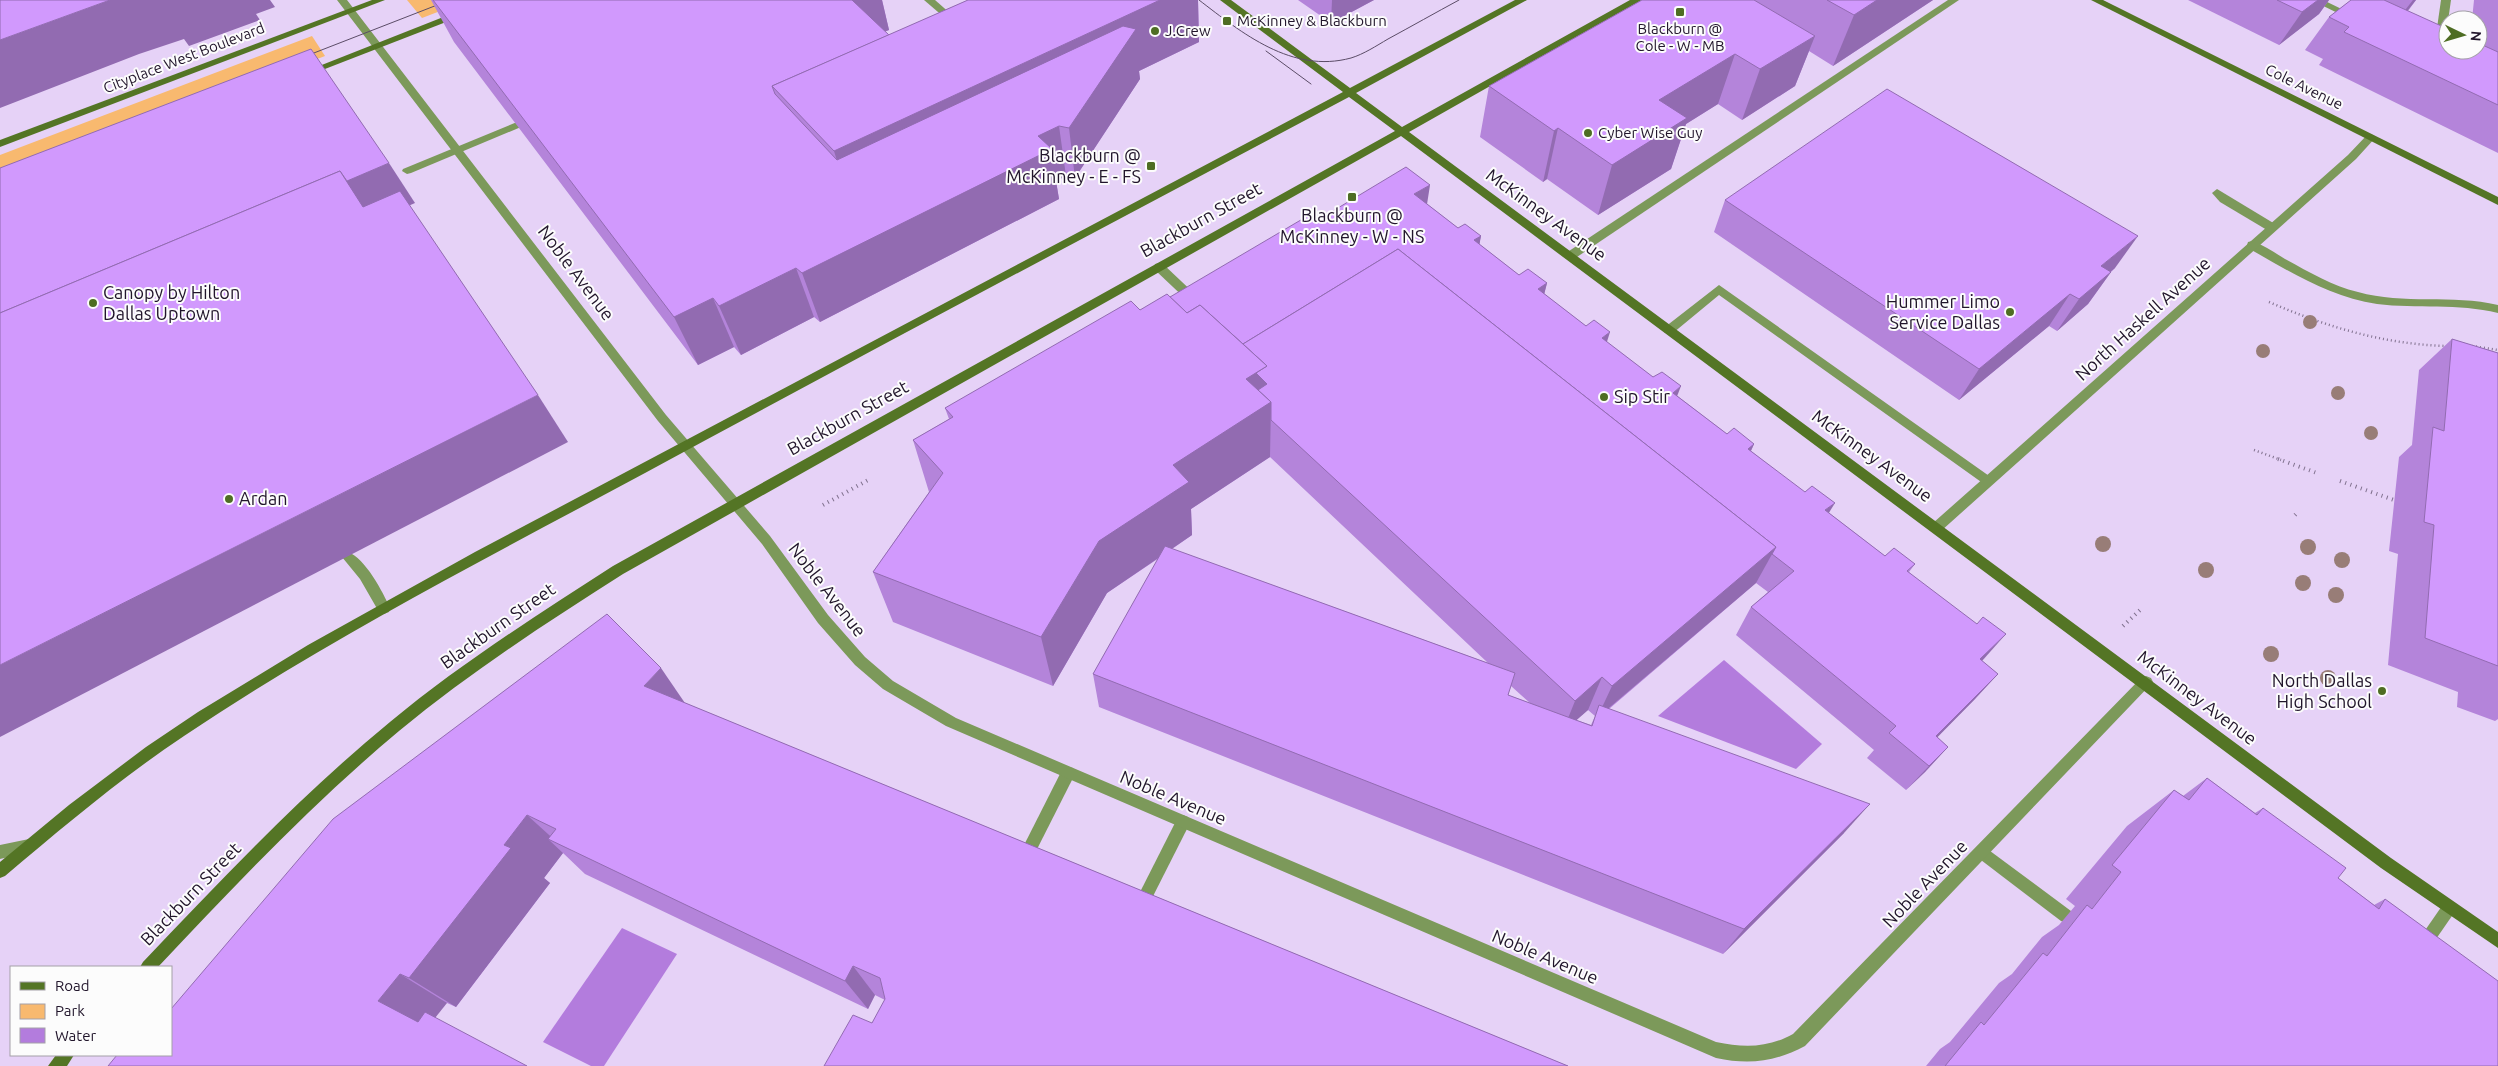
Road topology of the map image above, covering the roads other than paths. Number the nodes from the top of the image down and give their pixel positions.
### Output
1 (342, 0) edge
2 (380, 0) edge
3 (929, 0) edge
4 (1225, 0) edge
5 (1522, 0) edge
6 (1637, 0) edge
7 (1954, 0) edge
8 (2096, 0) edge
9 (2316, 0) edge
10 (2446, 0) edge
11 (466, 10) edge
12 (350, 11) junction
13 (2359, 20) edge
14 (967, 22) edge
15 (378, 46) junction
16 (2437, 57) edge
17 (303, 75) edge
18 (1350, 93) junction
19 (517, 125) edge
20 (1402, 131) junction
21 (2371, 137) junction
22 (0, 144) edge
23 (458, 150) junction
24 (407, 171) dead end
25 (2217, 193) dead end
26 (2498, 201) edge
27 (2271, 228) junction
28 (2252, 245) junction
29 (1570, 256) junction
30 (1159, 267) junction
31 (1204, 309) edge
32 (2498, 309) edge
33 (1669, 330) junction
34 (686, 444) junction
35 (1988, 481) junction
36 (736, 503) junction
37 (1937, 527) junction
38 (348, 556) dead end
39 (384, 608) junction
40 (2146, 682) junction
41 (1068, 773) junction
42 (1183, 822) junction
43 (29, 846) junction
44 (0, 852) edge
45 (1982, 852) junction
46 (0, 870) edge
47 (1019, 870) edge
48 (2449, 908) junction
49 (2066, 916) dead end
50 (1135, 918) edge
51 (2498, 941) edge
52 (2414, 959) edge
53 (149, 966) edge
54 (65, 1056) edge
55 (56, 1066) edge

1 - 12 street, Noble Avenue
2 - 12 street, Cityplace West Boulevard
3 - 14 street
4 - 18 street, McKinney Avenue
5 - 18 street
6 - 20 street, Blackburn Street
7 - 29 street
8 - 21 street, Cole Avenue
9 - 13 street
10 - 16 street
11 - 15 street
12 - 15 street, Noble Avenue
12 - 22 street, Cityplace West Boulevard
15 - 17 street
15 - 23 street, Noble Avenue
18 - 20 street, McKinney Avenue
18 - 34 street
19 - 23 street
20 - 29 street, McKinney Avenue
20 - 30 street, Blackburn Street
21 - 26 street, Cole Avenue
21 - 27 street, North Haskell Avenue
23 - 24 street
23 - 34 street, Noble Avenue
25 - 27 street
27 - 28 street, North Haskell Avenue
28 - 32 street
28 - 35 street, North Haskell Avenue
29 - 33 street, McKinney Avenue
30 - 31 street
30 - 36 street, Blackburn Street
33 - 35 street
33 - 37 street, McKinney Avenue
34 - 36 street, Noble Avenue
34 - 39 street
35 - 37 street, North Haskell Avenue
36 - 41 street, Noble Avenue
36 - 53 street, Blackburn Street
37 - 40 street, McKinney Avenue
38 - 39 street
39 - 43 street
40 - 45 street, Noble Avenue
40 - 48 street, McKinney Avenue
41 - 42 street, Noble Avenue
41 - 47 street
42 - 45 street, Noble Avenue
42 - 50 street
43 - 44 street
43 - 46 street
45 - 49 street
48 - 51 street, McKinney Avenue
48 - 52 street
54 - 55 street

